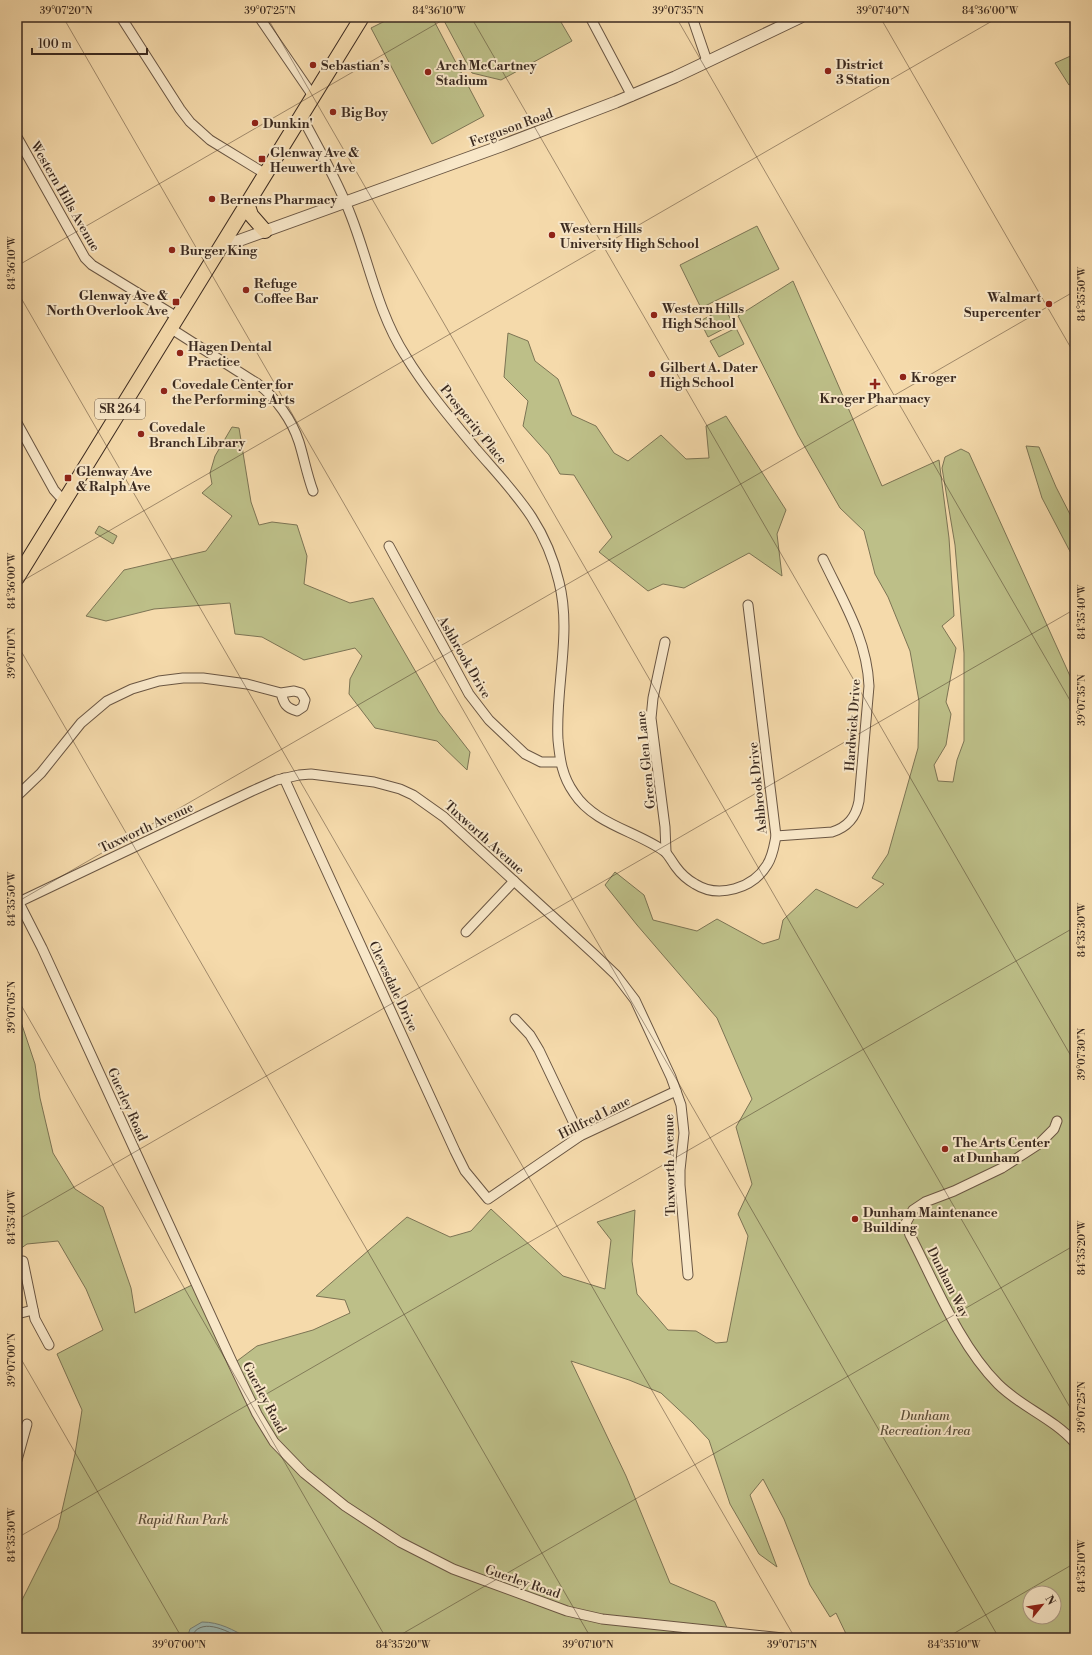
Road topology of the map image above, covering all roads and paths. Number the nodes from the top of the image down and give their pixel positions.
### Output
1 (120, 17) edge
2 (259, 17) edge
3 (362, 17) edge
4 (590, 17) edge
5 (692, 17) edge
6 (801, 17) edge
7 (707, 61) junction
8 (313, 96) junction
9 (632, 96) junction
10 (302, 115) junction
11 (17, 137) edge
12 (264, 173) junction
13 (345, 202) junction
14 (247, 203) junction
15 (265, 231) junction
16 (224, 242) junction
17 (173, 322) junction
18 (17, 422) edge
19 (312, 491) dead end
20 (64, 501) junction
21 (389, 546) dead end
22 (823, 559) dead end
23 (17, 578) edge
24 (748, 606) dead end
25 (665, 642) dead end
26 (281, 693) dead end
27 (560, 762) junction
28 (284, 778) junction
29 (17, 796) edge
30 (776, 836) junction
31 (666, 852) junction
32 (514, 881) junction
33 (18, 901) edge
34 (466, 932) dead end
35 (516, 1019) dead end
36 (676, 1091) junction
37 (1057, 1121) dead end
38 (580, 1136) junction
39 (488, 1199) joint
40 (23, 1260) dead end
41 (688, 1274) dead end
42 (33, 1310) junction
43 (17, 1314) edge
44 (49, 1345) dead end
45 (27, 1424) dead end
46 (1075, 1443) edge
47 (17, 1460) edge
48 (783, 1638) edge

1 - 12 street
2 - 8 street
3 - 8 main road, SR 264
4 - 9 street
5 - 7 street
6 - 7 street, Ferguson Road
7 - 9 street, Ferguson Road
8 - 10 main road, SR 264
9 - 13 street, Ferguson Road
10 - 12 main road, SR 264
10 - 13 street, Prosperity Place
11 - 17 street, Western Hills Avenue
12 - 14 main road, SR 264
13 - 15 street, Ferguson Road
13 - 27 street, Prosperity Place
14 - 15 main road
14 - 16 main road, SR 264
15 - 16 street, Ferguson Road
16 - 17 main road, SR 264
17 - 19 street, Western Hills Avenue
17 - 20 main road, SR 264
18 - 20 street
20 - 23 main road, SR 264
21 - 27 street, Ashbrook Drive
22 - 30 street, Hardwick Drive
24 - 30 street, Ashbrook Drive
25 - 31 street, Green Glen Lane
26 - 29 street
27 - 31 street, Ashbrook Drive
28 - 32 street, Tuxworth Avenue
28 - 33 street, Tuxworth Avenue
28 - 39 street, Clevesdale Drive
30 - 31 street, Ashbrook Drive
32 - 34 street
32 - 36 street, Tuxworth Avenue
33 - 48 street, Guerley Road
35 - 38 street
36 - 38 street, Hillfred Lane
36 - 41 street, Tuxworth Avenue
37 - 46 street, Dunham Way
38 - 39 street, Hillfred Lane
40 - 42 street
42 - 43 street
42 - 44 street
45 - 47 street

